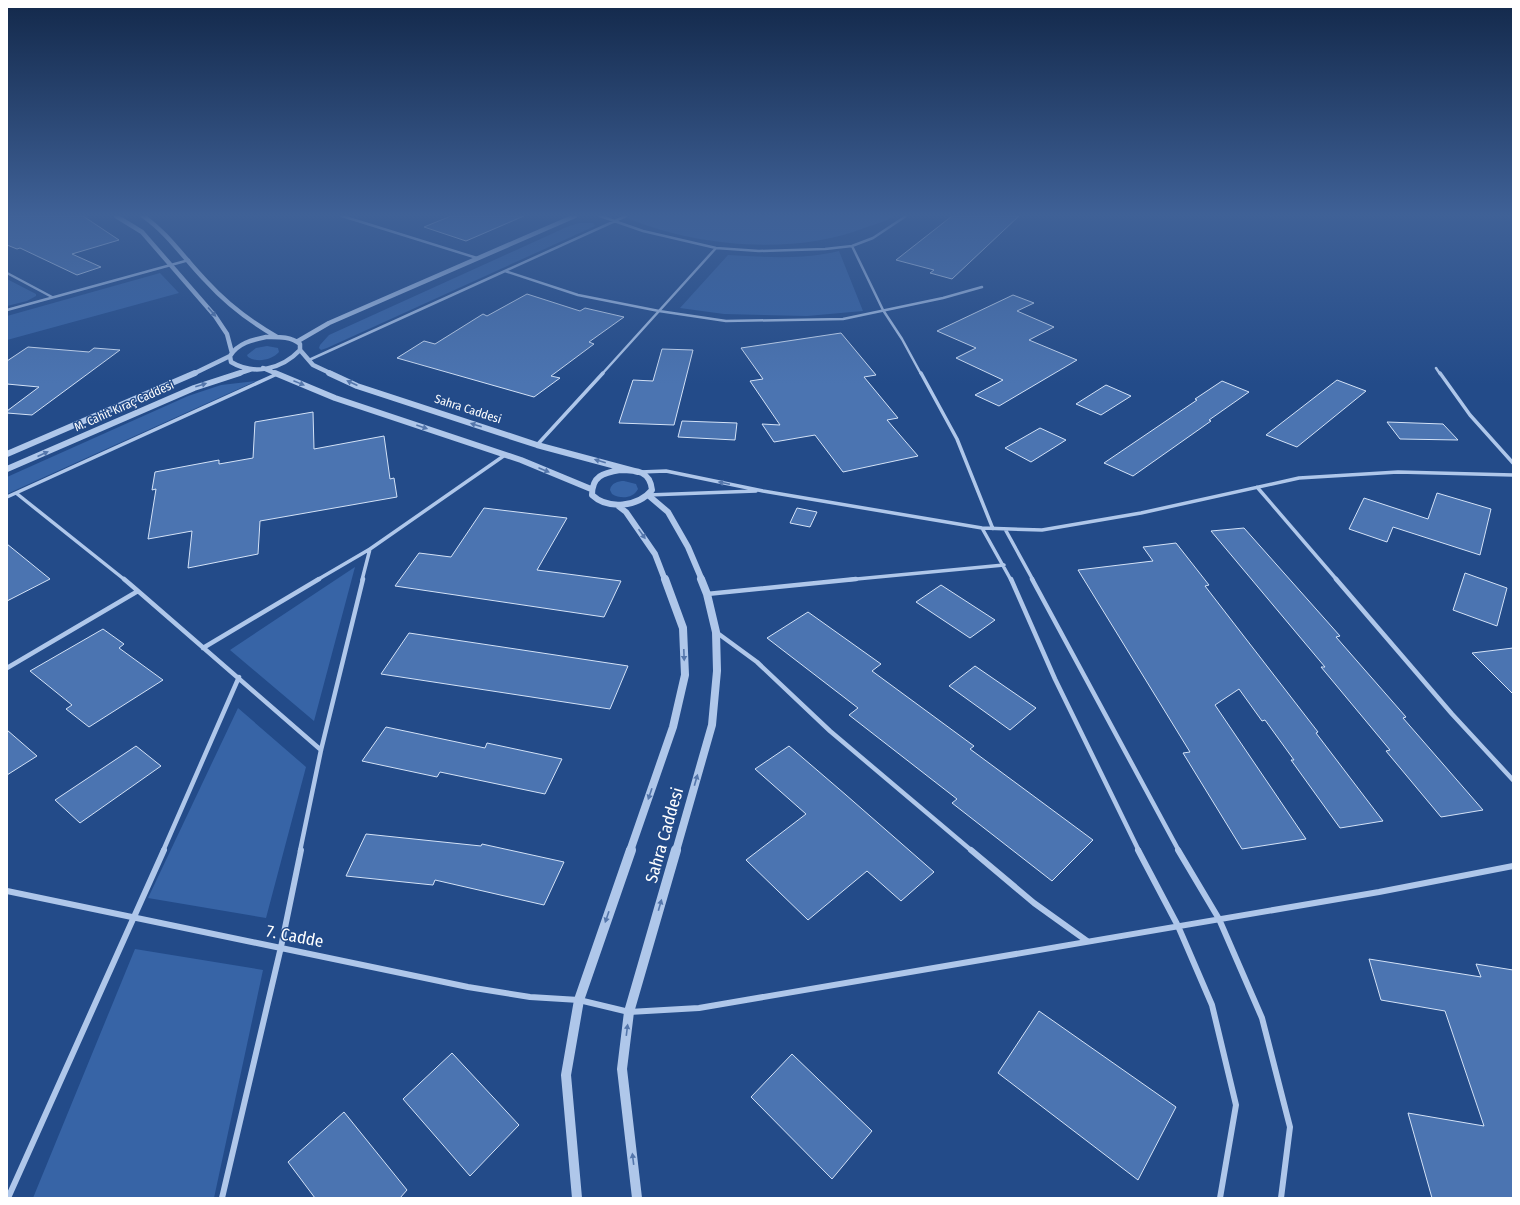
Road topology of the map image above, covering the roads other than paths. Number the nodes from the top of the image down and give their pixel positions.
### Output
1 (144, 272) edge
2 (176, 272) edge
3 (199, 272) edge
4 (445, 272) edge
5 (502, 272) edge
6 (509, 272) edge
7 (694, 272) edge
8 (865, 272) edge
9 (7, 273) edge
10 (982, 287) dead end
11 (53, 297) junction
12 (7, 310) edge
13 (883, 310) junction
14 (659, 311) junction
15 (277, 337) junction
16 (298, 341) junction
17 (300, 350) junction
18 (231, 354) junction
19 (309, 360) junction
20 (263, 368) junction
21 (1436, 368) dead end
22 (252, 369) junction
23 (277, 374) junction
24 (537, 445) junction
25 (7, 454) edge
26 (505, 455) junction
27 (1513, 463) edge
28 (7, 469) edge
29 (638, 472) junction
30 (1513, 474) edge
31 (1257, 487) junction
32 (591, 490) junction
33 (762, 491) junction
34 (16, 493) junction
35 (648, 495) junction
36 (7, 497) edge
37 (617, 506) junction
38 (982, 528) junction
39 (993, 529) junction
40 (1004, 530) junction
41 (370, 549) junction
42 (1004, 565) junction
43 (138, 591) junction
44 (707, 594) junction
45 (716, 632) junction
46 (203, 648) junction
47 (7, 668) edge
48 (239, 677) junction
49 (321, 750) junction
50 (1513, 780) edge
51 (1513, 866) edge
52 (7, 892) edge
53 (134, 918) junction
54 (1219, 919) junction
55 (1178, 926) junction
56 (1087, 941) junction
57 (282, 947) junction
58 (579, 1000) junction
59 (629, 1012) junction
60 (8, 1198) edge
61 (222, 1198) edge
62 (577, 1198) edge
63 (637, 1198) edge
64 (1220, 1198) edge
65 (1281, 1198) edge

1 - 11 street
2 -> 18 street
3 - 15 street
4 - 16 street
5 - 19 street
6 - 14 street
7 - 14 street
8 - 13 street
9 - 11 street
10 - 13 street
11 - 12 street
13 - 14 street
13 - 39 street
14 - 24 street
15 - 16 street
15 - 18 street, M. Cahit Kıraç Caddesi
16 - 17 street
17 - 19 street, Sahra Caddesi
17 - 20 street
18 - 22 street
18 - 25 street, M. Cahit Kıraç Caddesi
24 -> 19 street, Sahra Caddesi
20 - 22 street
20 - 23 street, Sahra Caddesi
21 - 27 street
28 -> 22 street, M. Cahit Kıraç Caddesi
23 -> 26 street, Sahra Caddesi
23 - 34 street
29 -> 24 street, Sahra Caddesi
26 -> 32 street, Sahra Caddesi
26 - 41 street
29 - 32 street
33 -> 29 street
29 - 35 street, Sahra Caddesi
30 - 31 street
31 - 40 street
31 - 50 street
32 - 37 street, Sahra Caddesi
33 - 35 street
33 - 38 street
34 - 36 street
34 - 43 street
35 - 37 street, Sahra Caddesi
35 - 44 street, Sahra Caddesi
37 -> 58 street, Sahra Caddesi
38 - 39 street
38 - 42 street
39 - 40 street
40 - 54 street
41 - 46 street
41 - 49 street
42 - 44 street
42 - 55 street
43 - 46 street
43 - 47 street
44 - 45 street, Sahra Caddesi
45 - 56 street
59 -> 45 street, Sahra Caddesi
46 - 48 street
48 - 49 street
48 - 53 street
49 - 57 street
51 - 54 street, 7. Cadde
52 - 53 street, 7. Cadde
53 - 57 street, 7. Cadde
53 - 60 street
54 - 55 street, 7. Cadde
54 - 65 street
55 - 56 street, 7. Cadde
55 - 64 street
56 - 59 street, 7. Cadde
57 - 58 street, 7. Cadde
57 - 61 street
58 - 59 street, 7. Cadde
58 - 62 street, Sahra Caddesi
63 -> 59 street, Sahra Caddesi

